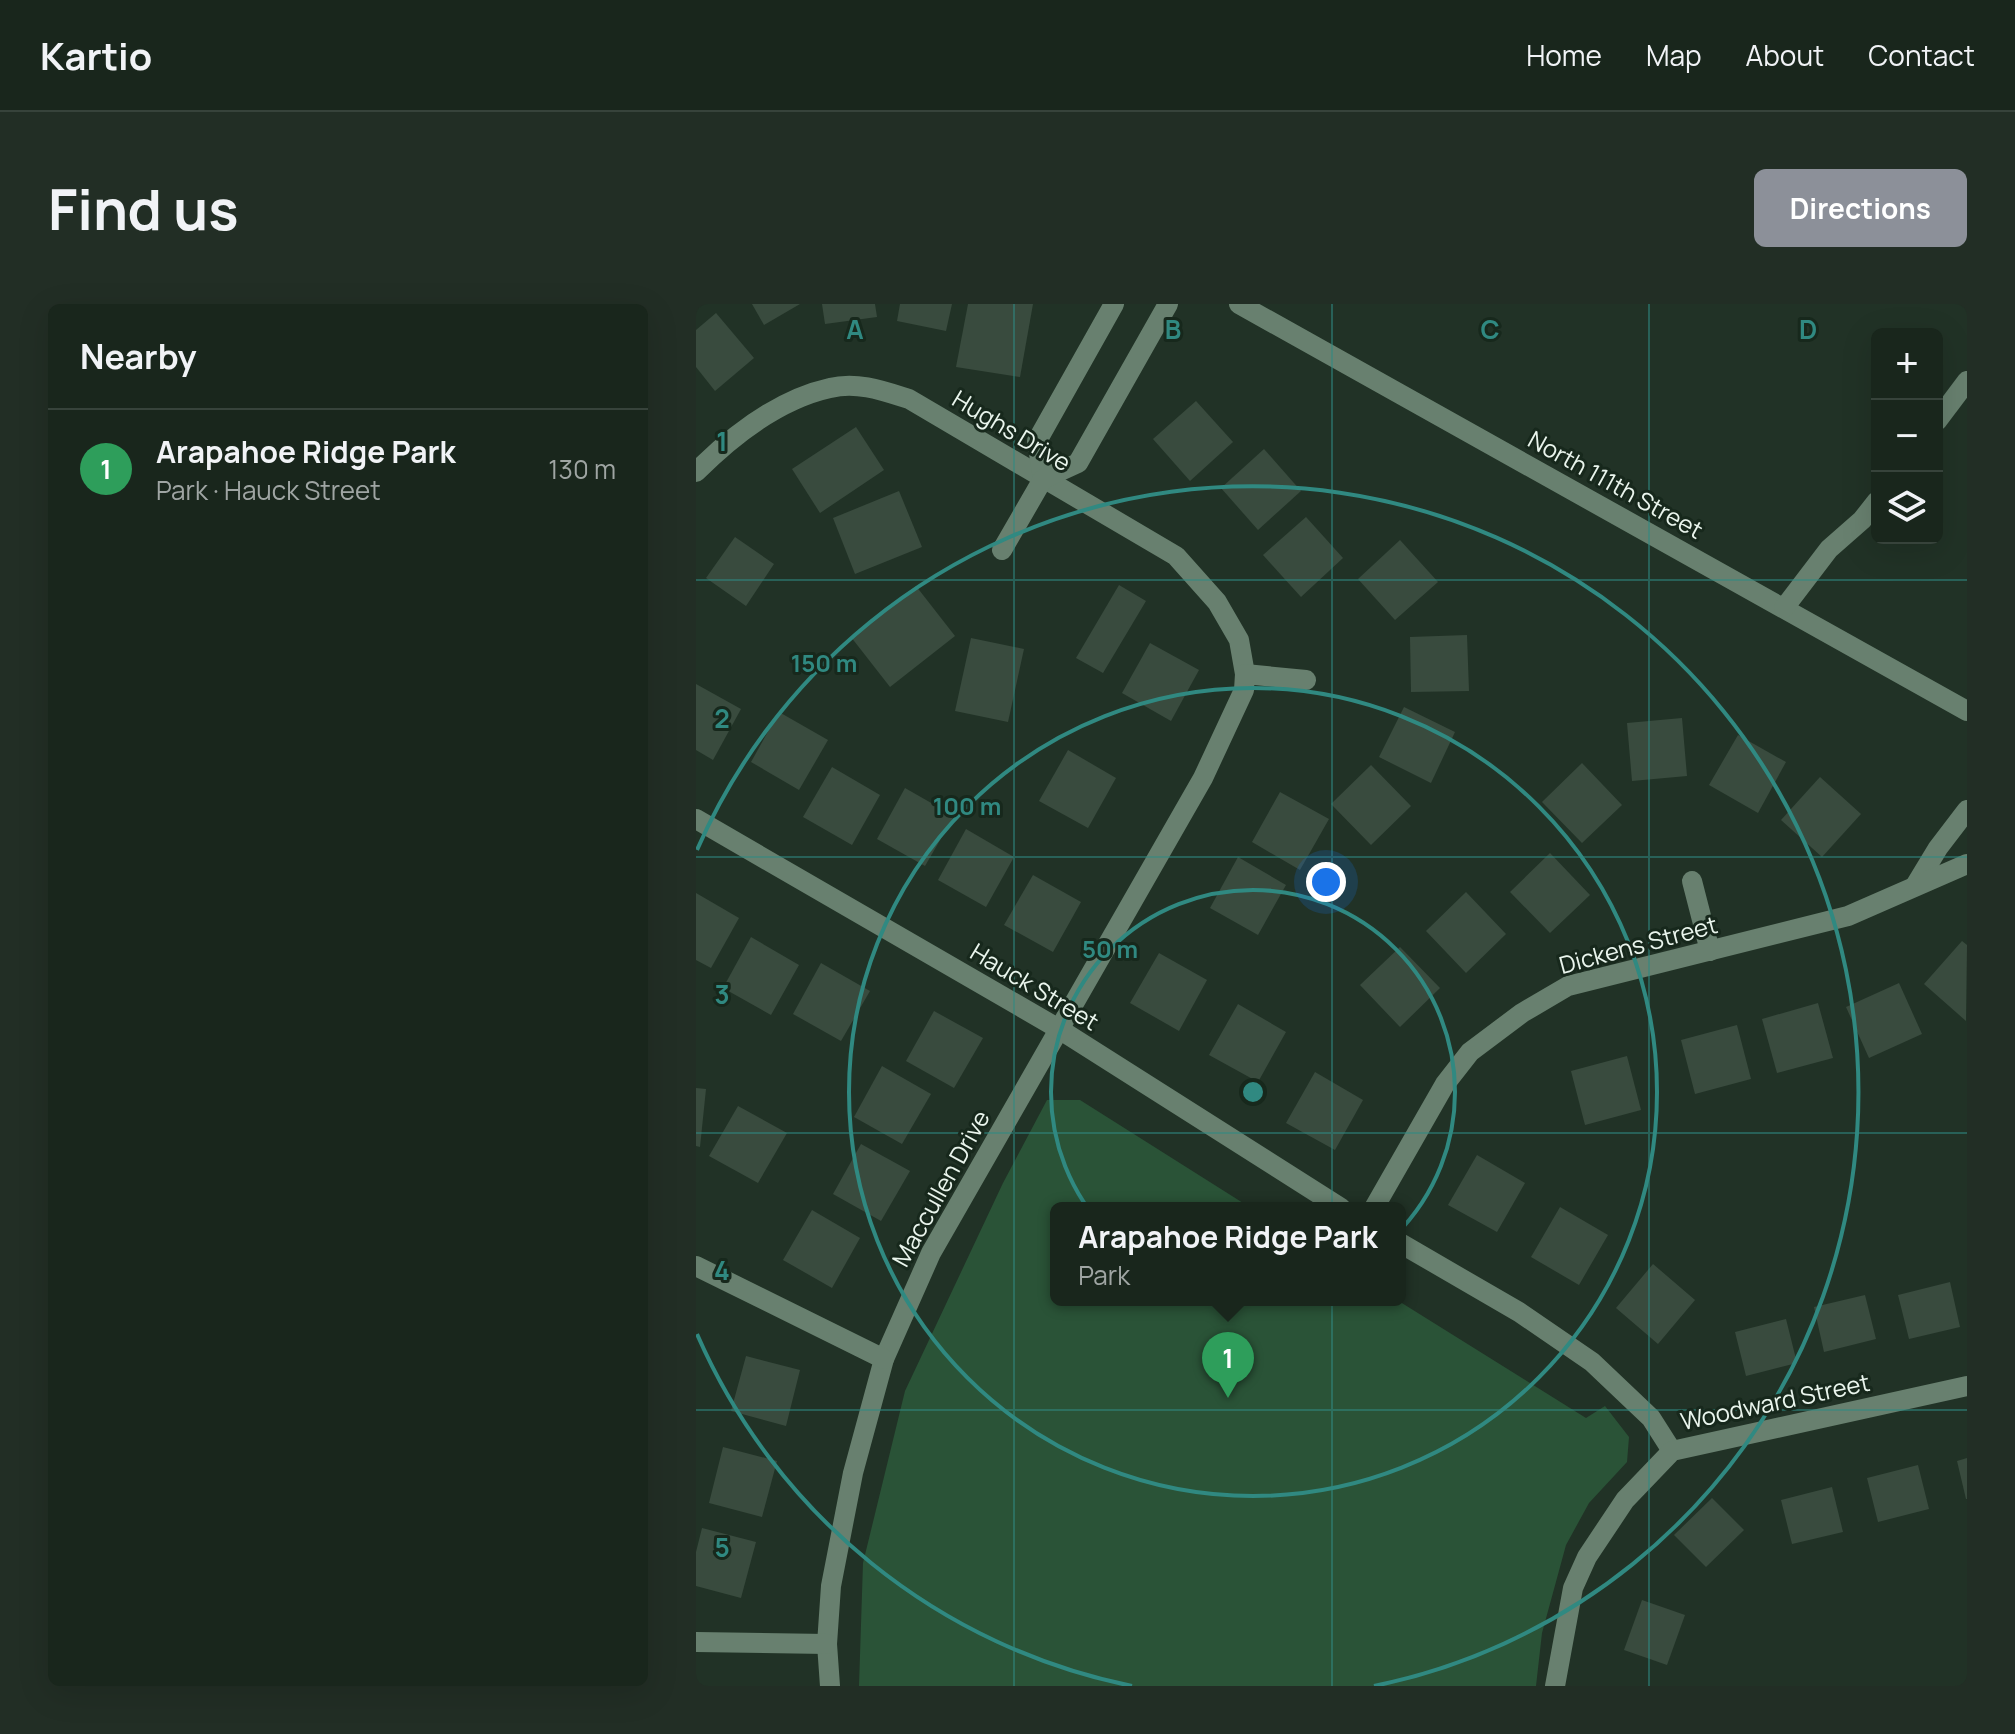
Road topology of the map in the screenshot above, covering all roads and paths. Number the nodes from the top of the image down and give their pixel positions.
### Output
1 (1114, 304) edge
2 (1168, 304) edge
3 (1239, 304) edge
4 (1967, 381) edge
5 (1943, 413) edge
6 (696, 472) edge
7 (1043, 479) junction
8 (1871, 509) edge
9 (1002, 550) dead end
10 (1784, 608) junction
11 (1245, 674) junction
12 (1306, 680) dead end
13 (1967, 711) edge
14 (1213, 756) joint
15 (1967, 810) edge
16 (696, 819) edge
17 (1967, 864) edge
18 (1692, 881) dead end
19 (1915, 886) junction
20 (1710, 951) junction
21 (1059, 1029) junction
22 (1332, 1202) edge
23 (1377, 1202) edge
24 (1406, 1246) edge
25 (696, 1266) edge
26 (884, 1359) junction
27 (1967, 1386) edge
28 (1672, 1451) junction
29 (696, 1642) edge
30 (827, 1644) junction
31 (830, 1686) edge
32 (1555, 1686) edge

1 - 7 street
2 - 7 street
3 - 10 street, North 111th Street
4 - 5 street
6 - 7 street, Hughs Drive
7 - 9 street
7 - 11 street, Hughs Drive
8 - 10 street
10 - 13 street, North 111th Street
11 - 12 street
11 - 14 street, Hughs Drive
14 - 21 street, Maccullen Drive
15 - 19 street
16 - 21 street, Hauck Street
17 - 19 street, Dickens Street
18 - 20 street
19 - 20 street, Dickens Street
20 - 23 street, Dickens Street
21 - 22 street, Hauck Street
21 - 26 street, Maccullen Drive
24 - 28 street
25 - 26 street
26 - 30 street, Maccullen Drive
27 - 28 street, Woodward Street
28 - 32 street, Woodward Street
29 - 30 street
30 - 31 street, Maccullen Drive

